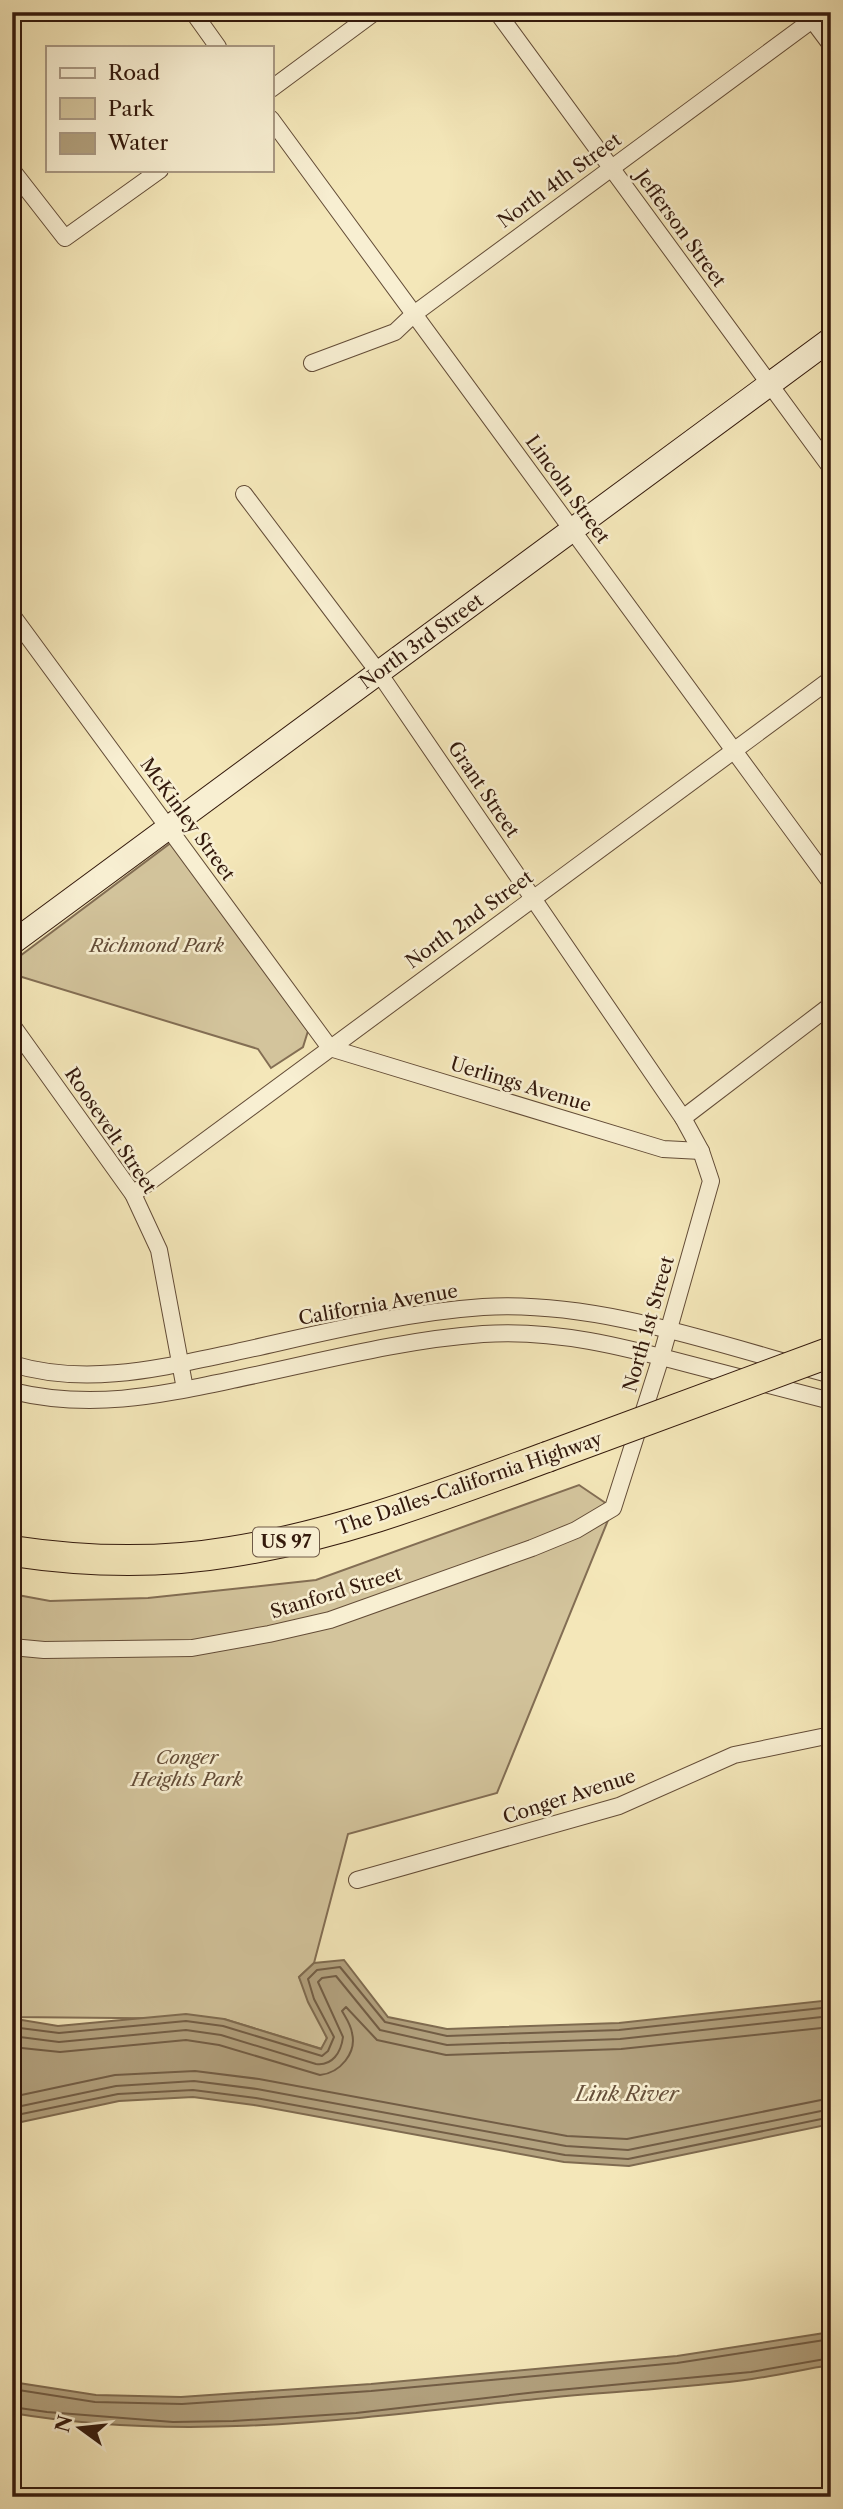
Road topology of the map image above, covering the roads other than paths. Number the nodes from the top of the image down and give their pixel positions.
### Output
1 (193, 12) edge
2 (375, 12) edge
3 (497, 12) edge
4 (814, 15) edge
5 (831, 45) edge
6 (217, 46) edge
7 (273, 88) edge
8 (273, 122) edge
9 (611, 168) junction
10 (12, 170) edge
11 (157, 172) edge
12 (414, 314) junction
13 (831, 339) edge
14 (312, 363) dead end
15 (770, 384) junction
16 (831, 467) edge
17 (244, 494) dead end
18 (572, 530) junction
19 (12, 615) edge
20 (379, 673) junction
21 (831, 679) edge
22 (733, 751) junction
23 (169, 828) junction
24 (831, 883) edge
25 (533, 899) junction
26 (12, 943) edge
27 (831, 1004) edge
28 (12, 1026) edge
29 (330, 1048) junction
30 (683, 1118) junction
31 (701, 1151) junction
32 (133, 1194) junction
33 (668, 1331) junction
34 (831, 1352) edge
35 (661, 1356) junction
36 (12, 1364) edge
37 (180, 1364) junction
38 (831, 1374) edge
39 (185, 1389) junction
40 (12, 1391) edge
41 (831, 1401) edge
42 (613, 1508) joint
43 (12, 1551) edge
44 (12, 1647) edge
45 (831, 1735) edge
46 (357, 1880) dead end

1 - 6 street
2 - 7 street
3 - 9 street, Jefferson Street
4 - 5 street
4 - 9 street, North 4th Street
8 - 12 street, Lincoln Street
9 - 12 street, North 4th Street
9 - 15 street, Jefferson Street
10 - 11 street
12 - 14 street, North 4th Street
12 - 18 street, Lincoln Street
13 - 15 street, North 3rd Street
15 - 16 street, Jefferson Street
15 - 18 street, North 3rd Street
17 - 20 street, Grant Street
18 - 20 street, North 3rd Street
18 - 22 street, Lincoln Street
19 - 23 street, McKinley Street
20 - 23 street, North 3rd Street
20 - 25 street, Grant Street
21 - 22 street, North 2nd Street
22 - 24 street, Lincoln Street
22 - 25 street, North 2nd Street
23 - 26 street, North 3rd Street
23 - 29 street, McKinley Street
25 - 29 street, North 2nd Street
25 - 30 street, Grant Street
27 - 30 street
28 - 32 street, Roosevelt Street
29 - 31 street, Uerlings Avenue
29 - 32 street, North 2nd Street
30 - 31 street, Grant Street
31 - 33 street, North 1st Street
32 - 37 street, Roosevelt Street
33 - 35 street, North 1st Street
33 - 37 street, California Avenue
33 - 38 street, California Avenue
34 - 43 highway, The Dalles-California Highway / US 97, bridge
35 - 39 street
35 - 41 street
35 - 42 street, North 1st Street
36 - 37 street, California Avenue
37 - 39 street, Roosevelt Street
39 - 40 street
42 - 44 street, Stanford Street
45 - 46 street, Conger Avenue

